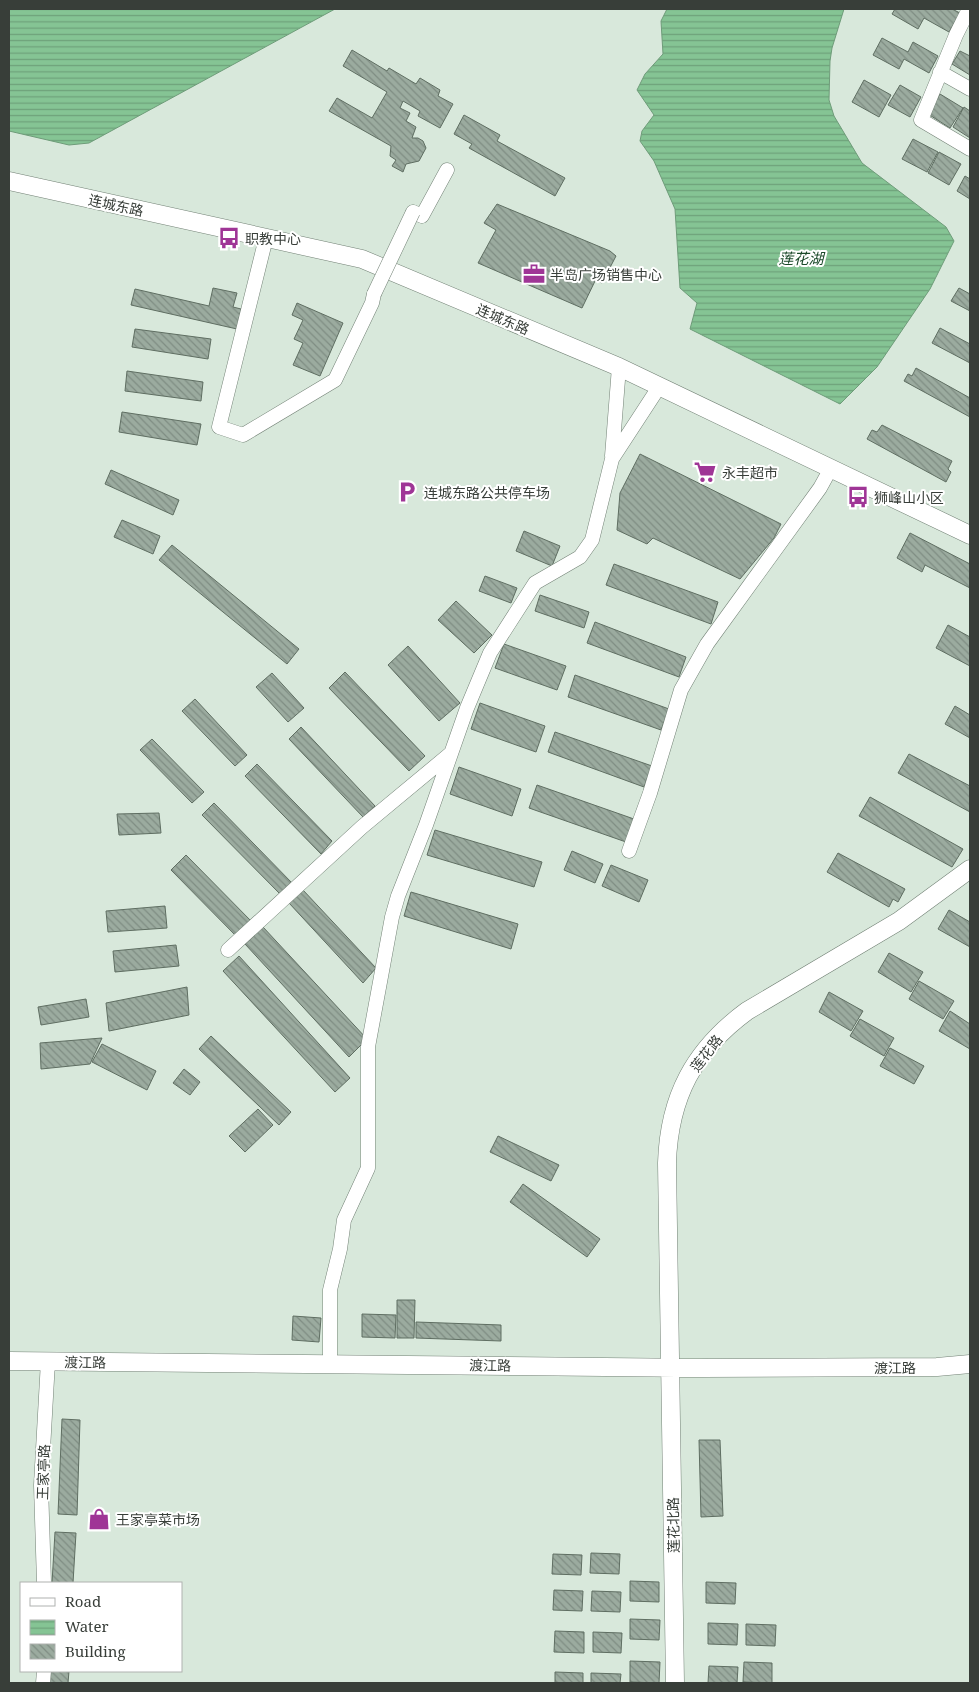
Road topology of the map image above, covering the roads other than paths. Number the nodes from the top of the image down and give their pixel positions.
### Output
1 (969, 9) edge
2 (940, 72) junction
3 (970, 89) edge
4 (970, 149) edge
5 (447, 170) dead end
6 (9, 181) edge
7 (266, 238) junction
8 (619, 367) junction
9 (659, 386) junction
10 (612, 459) junction
11 (831, 468) junction
12 (970, 536) edge
13 (451, 753) junction
14 (629, 851) dead end
15 (970, 869) edge
16 (228, 950) dead end
17 (9, 1361) edge
18 (48, 1361) junction
19 (330, 1364) junction
20 (970, 1364) edge
21 (670, 1367) junction
22 (44, 1582) edge
23 (675, 1683) edge

1 - 2 lane
2 - 3 lane
2 - 4 lane
5 - 7 lane, bridge
6 - 7 main road, 连城东路
7 - 8 main road, 连城东路
8 - 9 main road, 连城东路
8 - 10 lane
9 - 10 lane
9 - 11 main road, 连城东路
10 - 13 lane
11 - 12 main road, 连城东路
11 - 14 lane
13 - 16 lane
13 - 19 lane
15 - 21 main road, 莲花路
17 - 18 main road, 渡江路
18 - 19 main road, 渡江路
18 - 22 lane, 王家亭路
19 - 21 main road, 渡江路
20 - 21 main road, 渡江路
21 - 23 main road, 莲花北路

